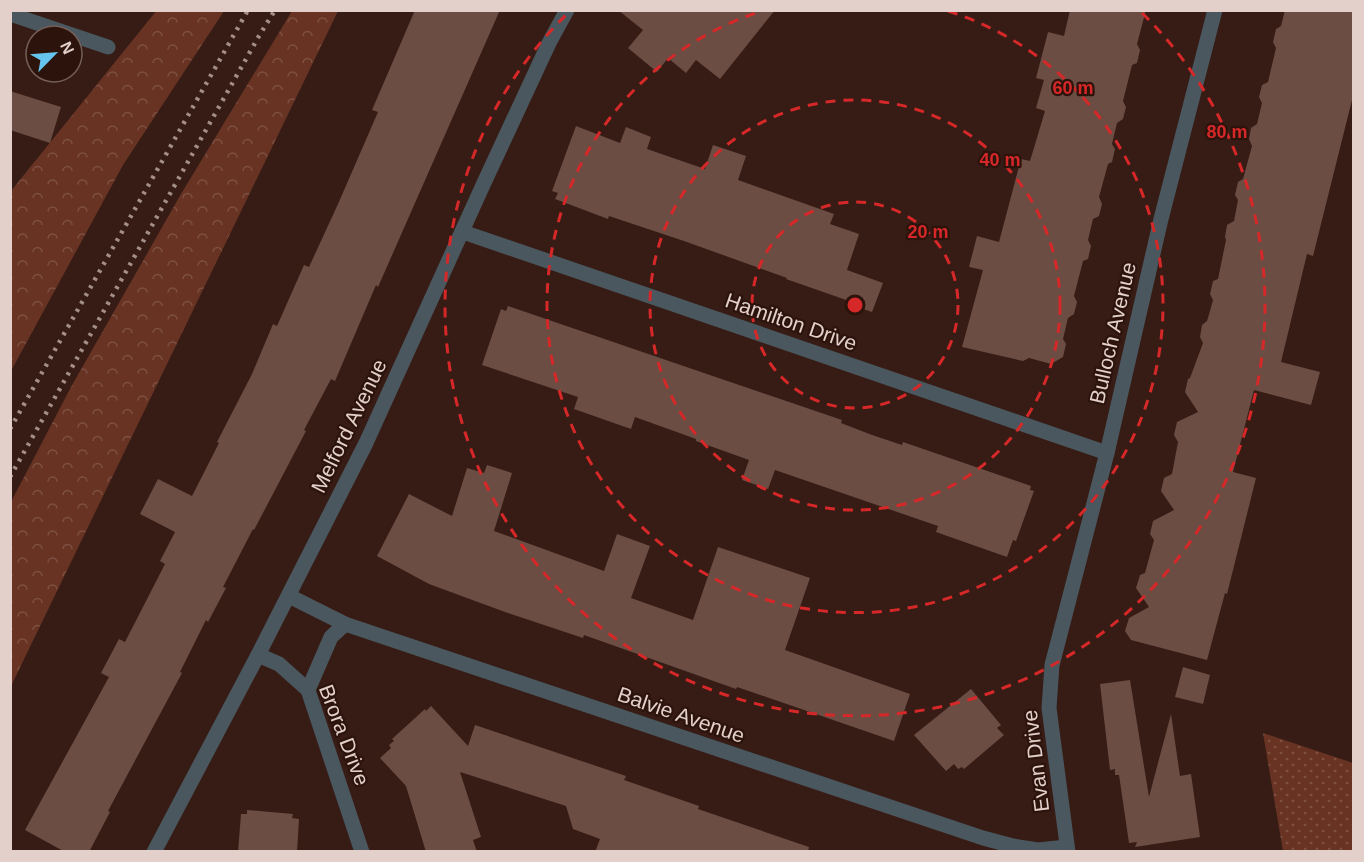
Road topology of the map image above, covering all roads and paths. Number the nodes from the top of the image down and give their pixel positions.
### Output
1 (567, 10) edge
2 (1215, 10) edge
3 (10, 14) edge
4 (108, 47) dead end
5 (463, 232) junction
6 (1107, 453) junction
7 (289, 596) junction
8 (345, 624) junction
9 (258, 655) junction
10 (1052, 666) joint
11 (308, 690) junction
12 (1068, 849) edge
13 (154, 852) edge
14 (362, 852) edge

1 - 5 street, Melford Avenue
2 - 6 street, Bulloch Avenue
3 - 4 street
5 - 6 street, Hamilton Drive
5 - 7 street, Melford Avenue
6 - 10 street, Bulloch Avenue
7 - 8 street, Balvie Avenue
7 - 9 street, Melford Avenue
8 - 11 street
8 - 12 street, Balvie Avenue
9 - 11 street, Brora Drive
9 - 13 street, Melford Avenue
10 - 12 street, Evan Drive
11 - 14 street, Brora Drive

